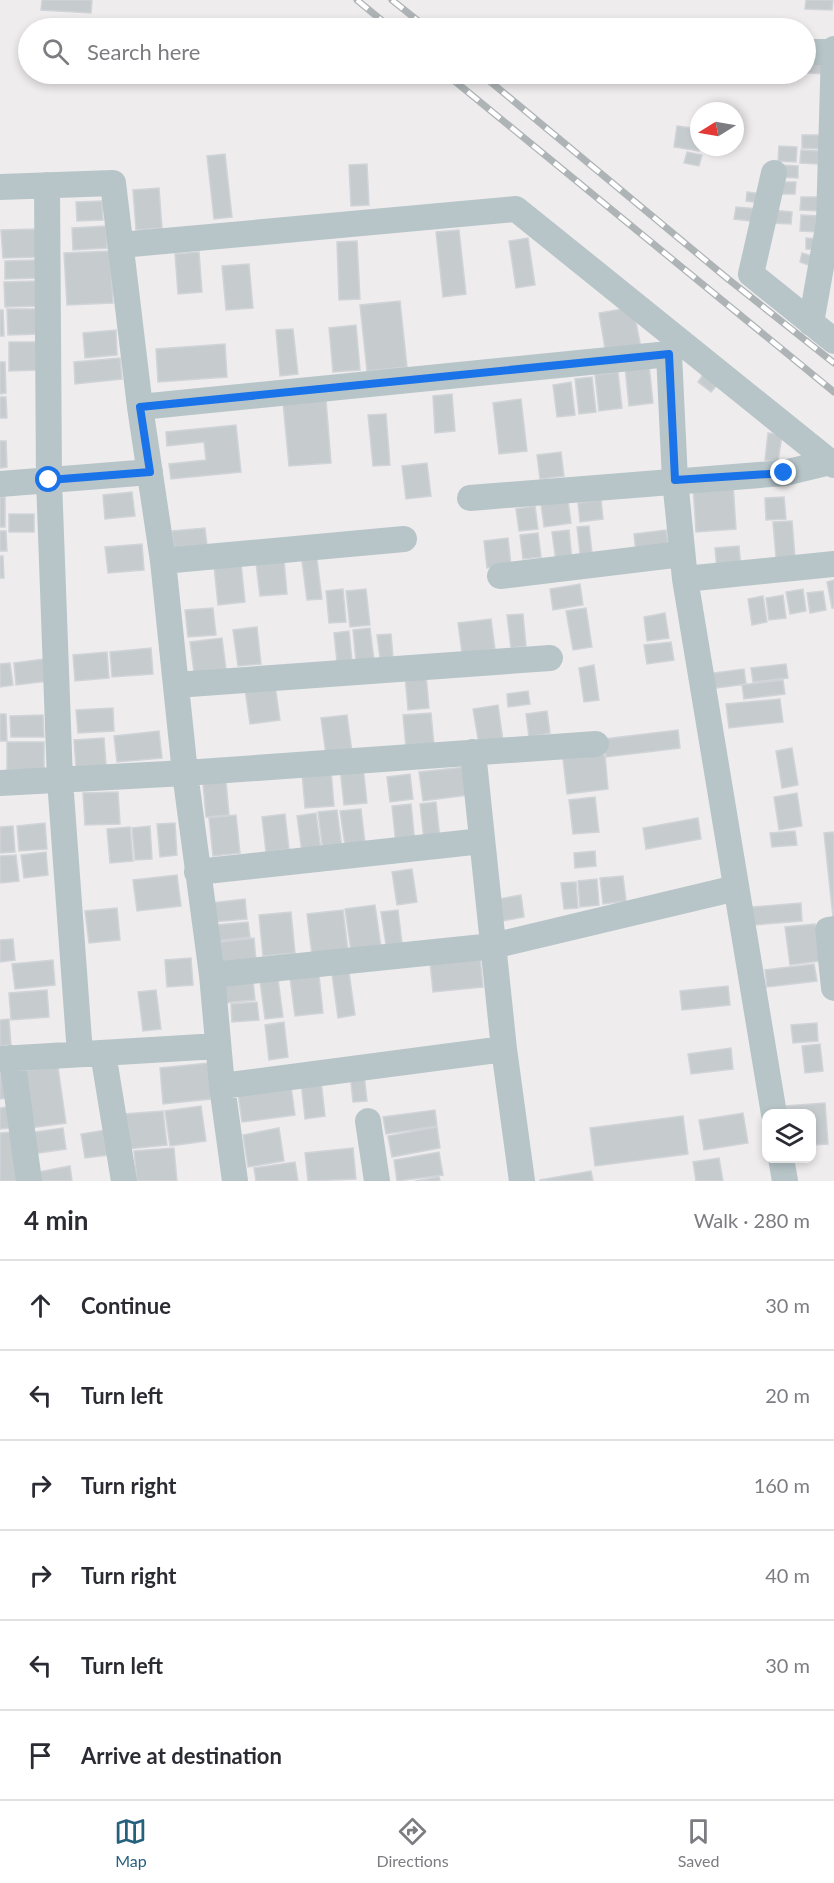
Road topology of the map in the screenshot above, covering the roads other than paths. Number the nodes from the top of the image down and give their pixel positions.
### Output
1 (834, 51) edge
2 (816, 52) edge
3 (774, 173) dead end
4 (47, 185) junction
5 (0, 187) edge
6 (121, 245) junction
7 (826, 285) edge
8 (811, 323) junction
9 (834, 341) edge
10 (140, 407) junction
11 (832, 463) edge
12 (150, 472) junction
13 (49, 480) junction
14 (675, 480) junction
15 (0, 484) edge
16 (470, 498) dead end
17 (404, 539) dead end
18 (682, 554) junction
19 (163, 561) junction
20 (834, 564) edge
21 (500, 576) dead end
22 (685, 579) junction
23 (550, 658) dead end
24 (176, 685) junction
25 (596, 744) dead end
26 (472, 752) junction
27 (185, 773) junction
28 (60, 780) junction
29 (0, 783) edge
30 (482, 841) junction
31 (197, 872) junction
32 (736, 888) junction
33 (834, 929) edge
34 (493, 946) junction
35 (212, 975) junction
36 (834, 988) edge
37 (218, 1046) junction
38 (504, 1049) junction
39 (92, 1053) junction
40 (6, 1058) edge
41 (222, 1086) junction
42 (773, 1109) edge
43 (368, 1121) dead end
44 (782, 1163) edge
45 (29, 1181) edge
46 (124, 1181) edge
47 (235, 1181) edge
48 (377, 1181) edge
49 (522, 1181) edge
50 (785, 1181) edge

1 - 2 street
1 - 7 street
3 - 8 street
4 - 5 street
4 - 6 street
4 - 13 street
6 - 10 street
6 - 11 street
7 - 8 street
8 - 9 street
10 - 12 street
10 - 14 street
11 - 14 street
12 - 13 street
12 - 19 street
13 - 15 street
13 - 28 street
14 - 16 street
14 - 18 street
17 - 19 street
18 - 21 street
18 - 22 street
19 - 24 street
20 - 22 street
22 - 32 street
23 - 24 street
24 - 27 street
25 - 26 street
26 - 27 street
26 - 30 street
27 - 28 street
27 - 31 street
28 - 29 street
28 - 39 street
30 - 31 street
30 - 34 street
31 - 35 street
32 - 34 street
32 - 42 street
33 - 36 street
34 - 35 street
34 - 38 street
35 - 37 street
37 - 39 street
37 - 41 street
38 - 41 street
38 - 49 street
39 - 40 street
39 - 46 street
40 - 45 street
41 - 47 street
43 - 48 street
44 - 50 street

